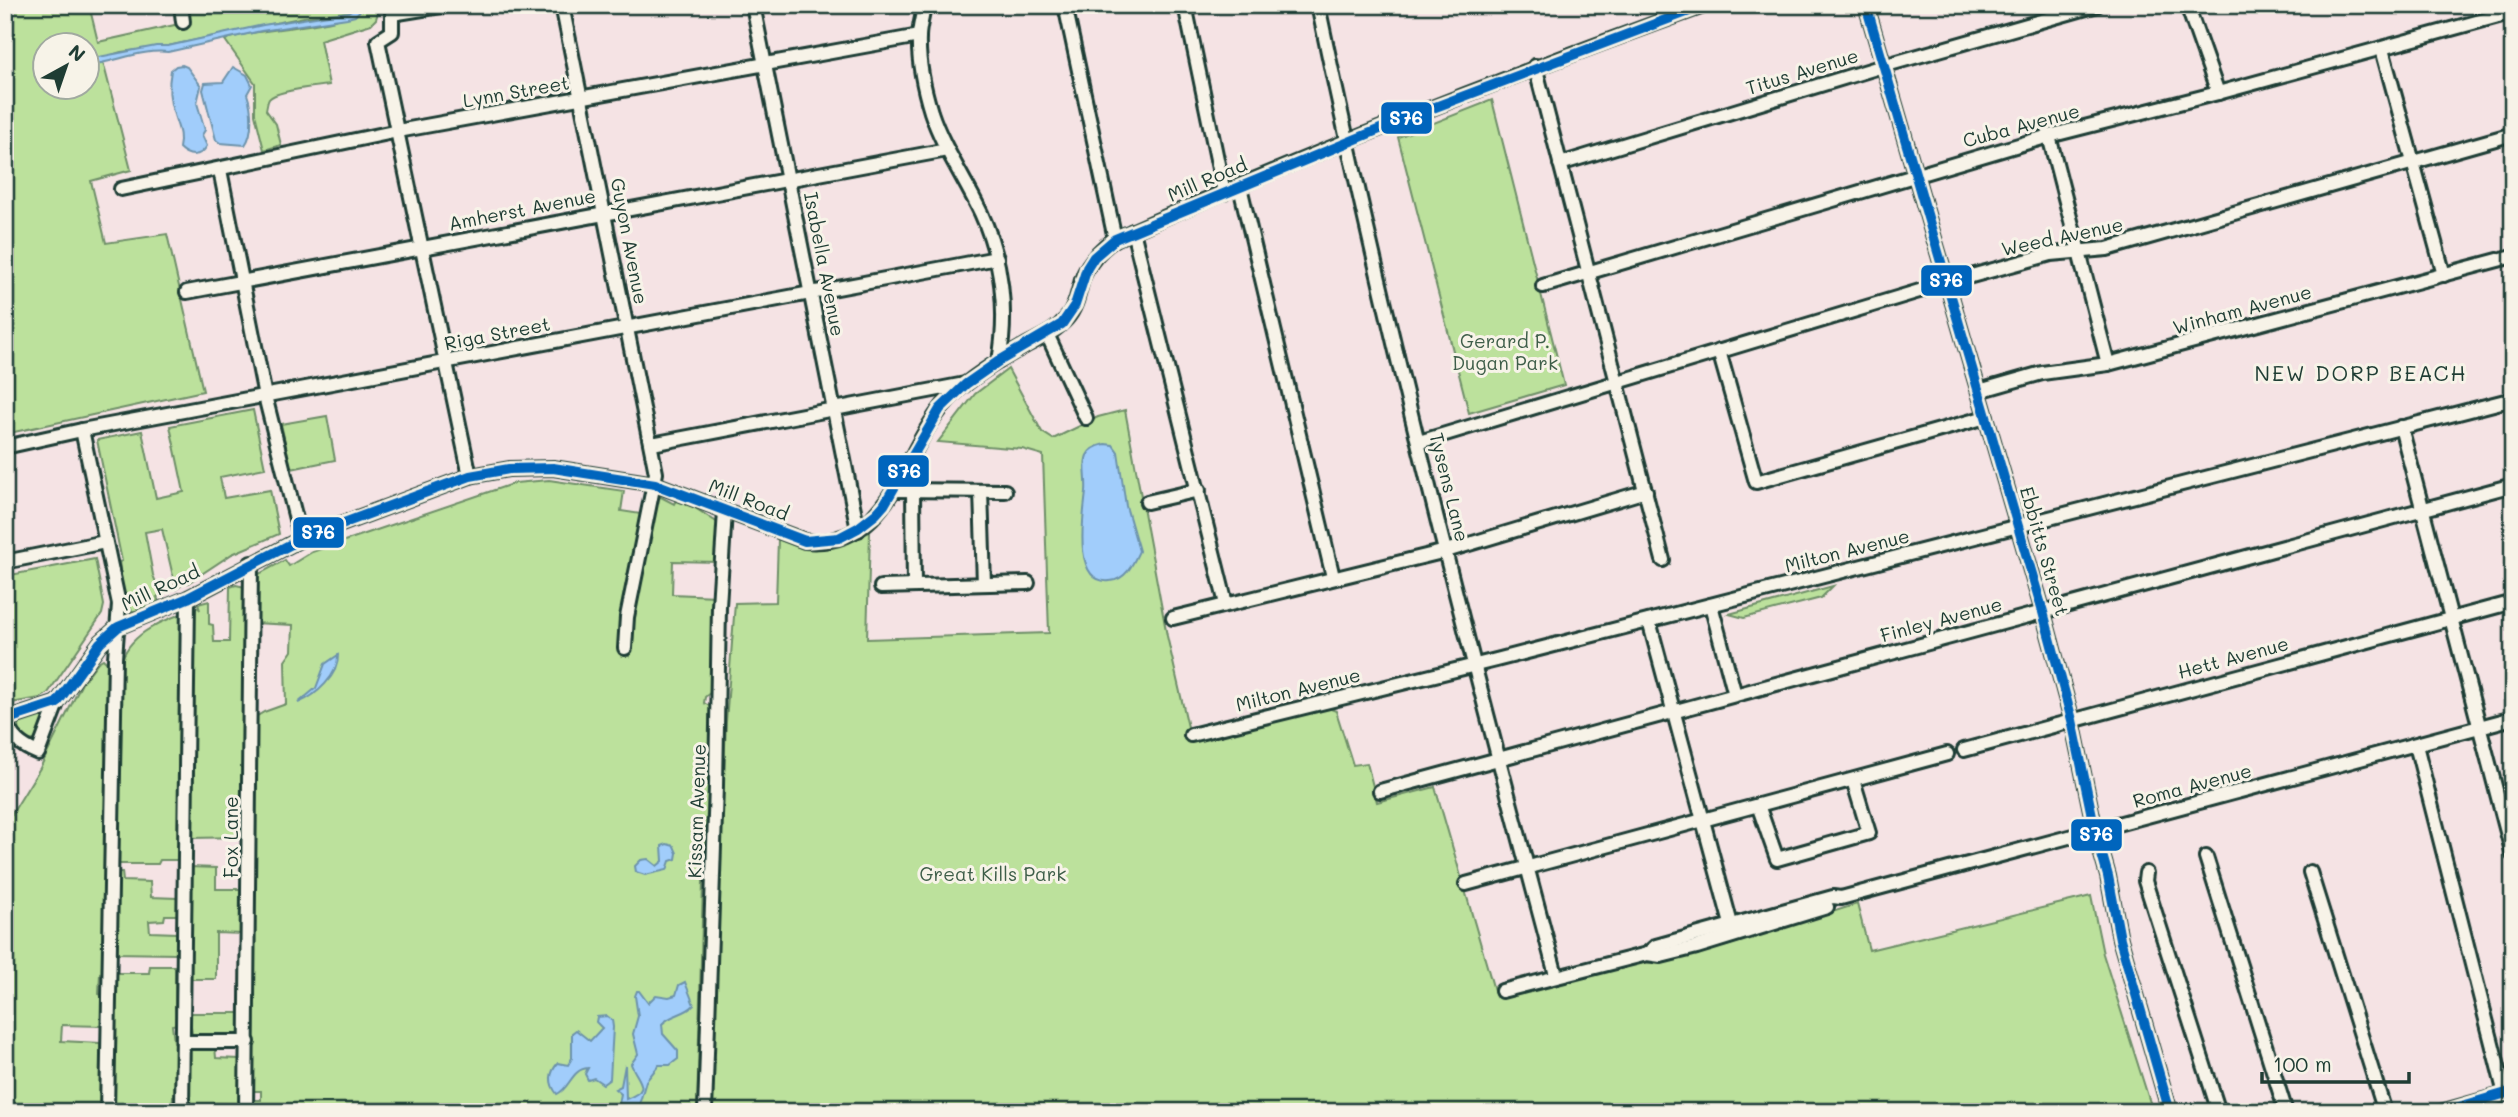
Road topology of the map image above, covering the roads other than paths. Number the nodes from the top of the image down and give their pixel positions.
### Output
1 (181, 5) edge
2 (447, 5) edge
3 (562, 5) edge
4 (753, 5) edge
5 (924, 5) edge
6 (1065, 5) edge
7 (1185, 5) edge
8 (1318, 5) edge
9 (1706, 5) edge
10 (1866, 5) edge
11 (2097, 5) edge
12 (2187, 5) edge
13 (2513, 12) edge
14 (184, 22) dead end
15 (919, 36) junction
16 (2382, 49) junction
17 (764, 66) junction
18 (1535, 66) junction
19 (1883, 66) junction
20 (2218, 93) junction
21 (581, 99) junction
22 (398, 131) junction
23 (2513, 134) edge
24 (2049, 136) junction
25 (1347, 141) junction
26 (947, 150) junction
27 (2412, 162) junction
28 (1560, 163) junction
29 (220, 170) junction
30 (1914, 174) junction
31 (788, 179) junction
32 (1240, 187) junction
33 (121, 189) dead end
34 (1224, 193) junction
35 (604, 213) junction
36 (1133, 231) junction
37 (1115, 239) junction
38 (422, 247) junction
39 (2079, 252) junction
40 (2513, 256) edge
41 (997, 258) junction
42 (1590, 272) junction
43 (2444, 275) junction
44 (243, 281) junction
45 (1946, 283) junction
46 (1543, 286) dead end
47 (187, 292) dead end
48 (811, 292) junction
49 (627, 327) junction
50 (1047, 334) junction
51 (1719, 351) junction
52 (999, 361) junction
53 (445, 363) junction
54 (2108, 364) junction
55 (1618, 380) junction
56 (966, 384) junction
57 (1979, 391) junction
58 (265, 396) junction
59 (2513, 399) edge
60 (834, 408) junction
61 (1986, 416) junction
62 (1086, 418) dead end
63 (2401, 428) junction
64 (82, 430) junction
65 (1419, 442) junction
66 (652, 444) junction
67 (5, 447) edge
68 (470, 476) junction
69 (655, 484) junction
70 (2513, 485) edge
71 (894, 490) junction
72 (1199, 490) junction
73 (913, 491) junction
74 (981, 491) junction
75 (1005, 491) dead end
76 (1646, 491) junction
77 (1147, 502) dead end
78 (2423, 509) junction
79 (726, 511) junction
80 (2018, 525) junction
81 (858, 530) junction
82 (301, 539) junction
83 (105, 542) junction
84 (1446, 551) junction
85 (1663, 560) dead end
86 (5, 562) edge
87 (251, 563) junction
88 (1334, 577) junction
89 (1028, 583) dead end
90 (984, 584) junction
91 (914, 586) junction
92 (881, 587) dead end
93 (188, 597) junction
94 (2513, 602) edge
95 (1226, 604) junction
96 (1711, 605) junction
97 (2043, 612) junction
98 (1173, 618) dead end
99 (2452, 619) junction
100 (1650, 621) junction
101 (118, 627) junction
102 (625, 648) dead end
103 (1475, 666) junction
104 (1734, 695) junction
105 (57, 703) junction
106 (1674, 712) junction
107 (2513, 718) edge
108 (5, 720) edge
109 (2072, 720) junction
110 (2480, 727) junction
111 (1191, 735) dead end
112 (2417, 745) junction
113 (1964, 750) dead end
114 (1947, 754) dead end
115 (1498, 759) junction
116 (1853, 780) junction
117 (1380, 791) dead end
118 (1758, 805) junction
119 (1703, 820) junction
120 (2095, 830) junction
121 (2513, 855) edge
122 (2206, 857) dead end
123 (1528, 868) junction
124 (2310, 872) dead end
125 (2146, 873) dead end
126 (1466, 884) dead end
127 (1841, 898) junction
128 (1731, 923) junction
129 (1647, 954) junction
130 (1556, 975) junction
131 (1502, 991) dead end
132 (183, 1042) junction
133 (248, 1042) junction
134 (2509, 1093) edge
135 (107, 1112) edge
136 (182, 1112) edge
137 (246, 1112) edge
138 (705, 1112) edge
139 (2170, 1112) edge
140 (2220, 1112) edge
141 (2286, 1112) edge
142 (2385, 1112) edge
143 (2441, 1112) edge

1 - 14 street
2 - 22 street
3 - 21 street, Guyon Avenue
4 - 17 street, Isabella Avenue
5 - 15 street
6 - 37 street
7 - 34 street
8 - 25 street, Tysens Lane
9 - 18 street, Mill Road
10 - 19 street, Ebbitts Street
11 - 19 street, Titus Avenue
12 - 20 street
13 - 16 street, Cuba Avenue
15 - 17 street, Lynn Street
15 - 26 street
16 - 20 street, Cuba Avenue
16 - 27 street
17 - 21 street, Lynn Street
17 - 31 street, Isabella Avenue
18 - 25 street, Mill Road
18 - 28 street
19 - 28 street, Titus Avenue
19 - 30 street, Ebbitts Street
20 - 24 street, Cuba Avenue
21 - 22 street, Lynn Street
21 - 35 street, Guyon Avenue
22 - 29 street, Lynn Street
22 - 38 street
23 - 27 street, Weed Avenue
24 - 30 street, Cuba Avenue
24 - 39 street
25 - 32 street, Mill Road
25 - 65 street, Tysens Lane
26 - 31 street, Amherst Avenue
26 - 41 street
27 - 39 street, Weed Avenue
27 - 43 street
28 - 42 street
29 - 33 street, Lynn Street
29 - 44 street
30 - 42 street, Cuba Avenue
30 - 45 street, Ebbitts Street
31 - 35 street, Amherst Avenue
31 - 48 street, Isabella Avenue
32 - 34 street, Mill Road
32 - 88 street
34 - 36 street, Mill Road
35 - 38 street, Amherst Avenue
35 - 49 street, Guyon Avenue
36 - 37 street, Mill Road
36 - 72 street
37 - 50 street, Mill Road
38 - 44 street, Amherst Avenue
38 - 53 street
39 - 45 street, Weed Avenue
39 - 54 street
40 - 43 street, Winham Avenue
41 - 48 street, Riga Street
41 - 52 street
42 - 46 street, Cuba Avenue
42 - 55 street
43 - 54 street, Winham Avenue
44 - 47 street, Amherst Avenue
44 - 58 street
45 - 51 street, Weed Avenue
45 - 57 street, Ebbitts Street
48 - 49 street, Riga Street
48 - 60 street, Isabella Avenue
49 - 53 street, Riga Street
49 - 66 street, Guyon Avenue
50 - 52 street, Mill Road
50 - 62 street
51 - 55 street, Weed Avenue
51 - 61 street
52 - 56 street, Mill Road
53 - 58 street, Riga Street
53 - 68 street
54 - 57 street, Winham Avenue
55 - 65 street, Weed Avenue
55 - 76 street
56 - 60 street
56 - 71 street, Mill Road
57 - 61 street, Ebbitts Street
58 - 64 street, Riga Street
58 - 82 street
59 - 63 street, Milton Avenue
60 - 66 street
60 - 81 street, Isabella Avenue
61 - 80 street, Ebbitts Street
63 - 78 street
63 - 80 street, Milton Avenue
64 - 67 street, Riga Street
64 - 83 street
65 - 84 street, Tysens Lane
66 - 69 street, Guyon Avenue
68 - 69 street, Mill Road
68 - 82 street, Mill Road
69 - 79 street, Mill Road
69 - 102 street, Guyon Avenue
70 - 78 street, Finley Avenue
71 - 73 street
71 - 81 street, Mill Road
72 - 77 street
72 - 95 street
73 - 74 street
73 - 91 street
74 - 75 street
74 - 90 street
76 - 84 street
76 - 85 street
78 - 97 street, Finley Avenue
78 - 99 street
79 - 81 street, Mill Road
79 - 138 street, Kissam Avenue
80 - 96 street, Milton Avenue
80 - 97 street, Ebbitts Street
82 - 87 street, Mill Road
83 - 86 street
83 - 101 street
84 - 88 street
84 - 103 street, Tysens Lane
87 - 93 street, Mill Road
87 - 133 street, Fox Lane
88 - 95 street
89 - 90 street
90 - 91 street
91 - 92 street
93 - 101 street, Mill Road
93 - 132 street
94 - 99 street, Hett Avenue
95 - 98 street
96 - 100 street, Milton Avenue
96 - 104 street
97 - 104 street, Finley Avenue
97 - 109 street, Ebbitts Street
99 - 109 street, Hett Avenue
99 - 110 street
100 - 103 street, Milton Avenue
100 - 106 street
101 - 105 street, Mill Road
101 - 135 street
103 - 111 street, Milton Avenue
103 - 115 street, Tysens Lane
104 - 106 street, Finley Avenue
105 - 108 street
105 - 108 street, Mill Road
106 - 115 street, Finley Avenue
106 - 119 street
107 - 110 street, Roma Avenue
109 - 113 street, Hett Avenue
109 - 120 street, Ebbitts Street
110 - 112 street, Roma Avenue
110 - 121 street
112 - 120 street, Roma Avenue
112 - 134 street
114 - 116 street
115 - 117 street, Finley Avenue
115 - 123 street, Tysens Lane
116 - 118 street
116 - 118 street
118 - 119 street
119 - 123 street
119 - 128 street
120 - 127 street, Roma Avenue
120 - 139 street, Ebbitts Street
122 - 141 street
123 - 126 street
123 - 130 street, Tysens Lane
124 - 142 street
125 - 140 street
127 - 128 street, Roma Avenue
127 - 129 street, Roma Avenue
128 - 129 street, Roma Avenue
129 - 130 street, Roma Avenue
130 - 131 street, Roma Avenue
132 - 133 street
132 - 136 street
133 - 137 street, Fox Lane
134 - 143 street

